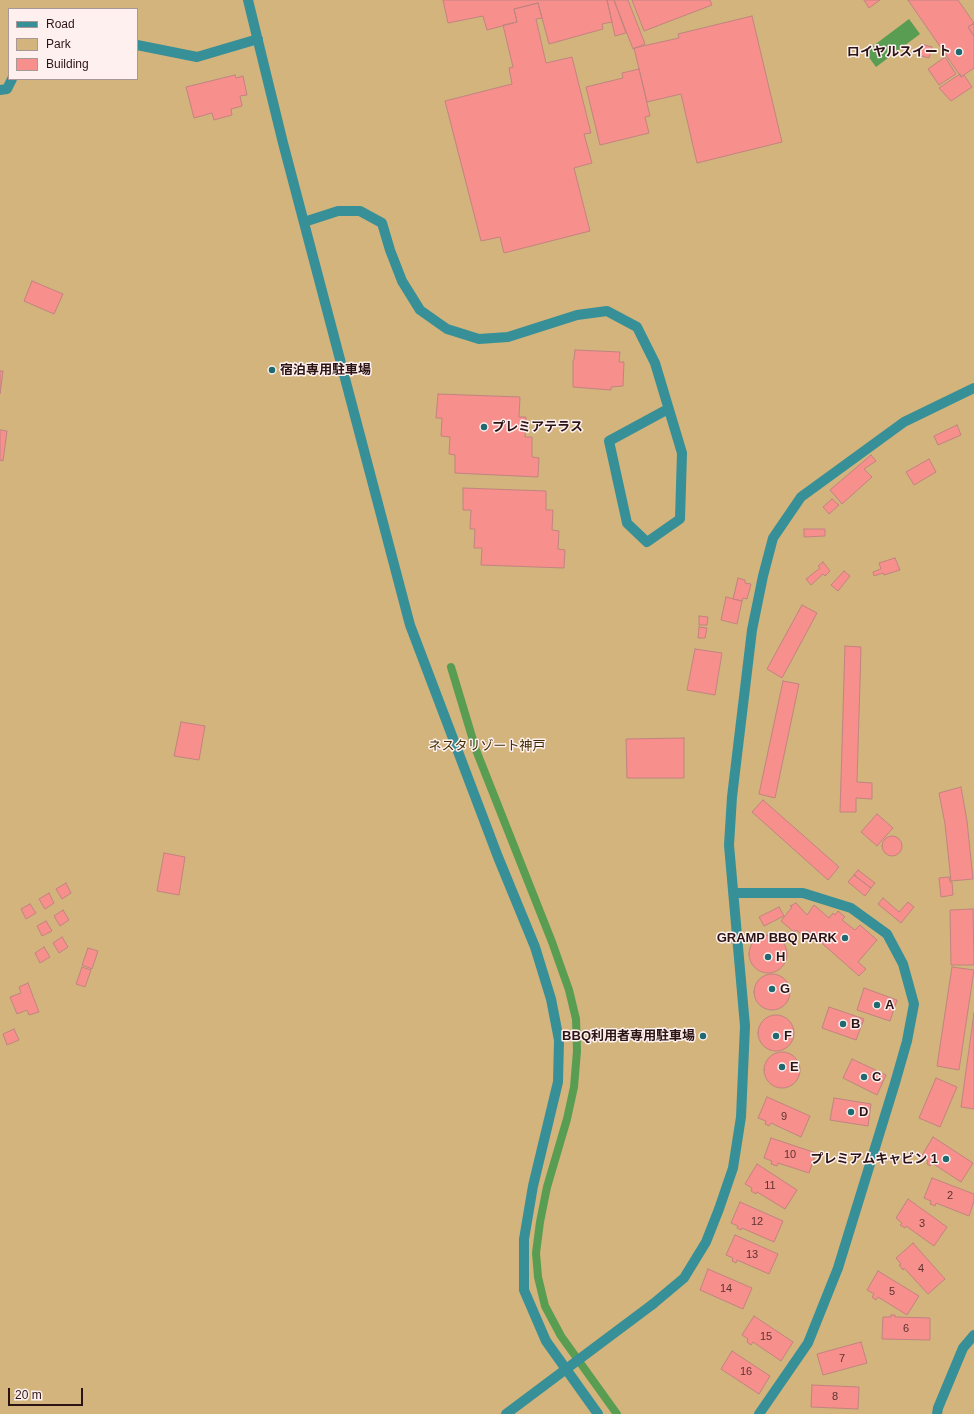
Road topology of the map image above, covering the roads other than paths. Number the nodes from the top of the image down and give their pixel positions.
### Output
1 (248, 0) edge
2 (258, 39) junction
3 (138, 45) edge
4 (12, 80) edge
5 (0, 90) edge
6 (304, 222) junction
7 (974, 388) edge
8 (668, 409) junction
9 (734, 893) junction
10 (974, 1335) edge
11 (506, 1414) edge
12 (598, 1414) edge
13 (759, 1414) edge
14 (937, 1414) edge

1 - 2 street
2 - 3 street
2 - 6 street
4 - 5 street
6 - 8 street
6 - 12 street
7 - 9 street
8 - 8 street
9 - 11 street, bridge
9 - 13 street
10 - 14 street

